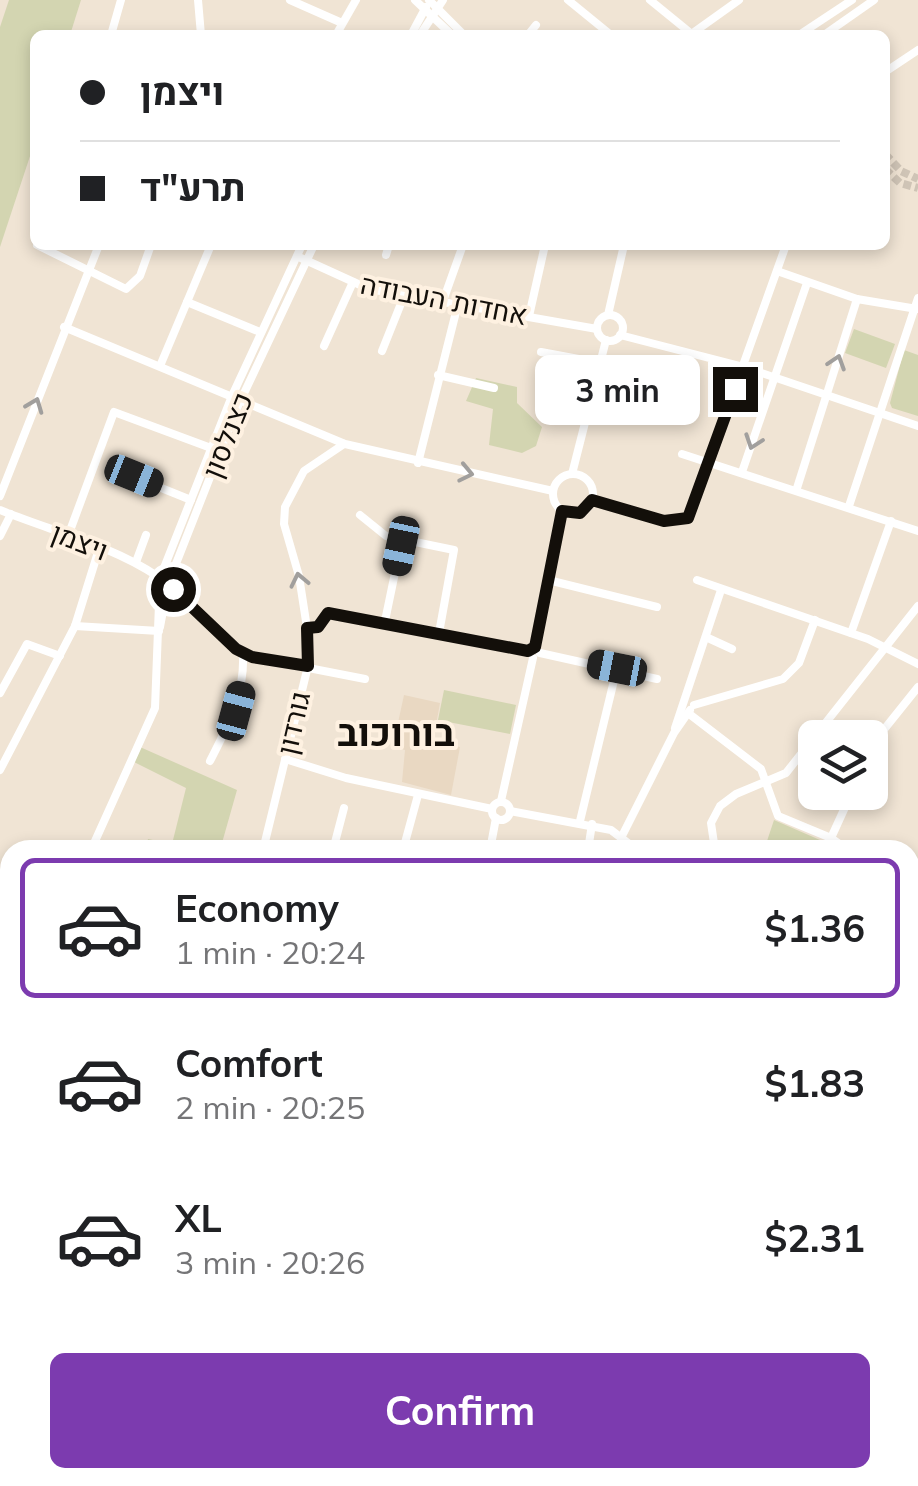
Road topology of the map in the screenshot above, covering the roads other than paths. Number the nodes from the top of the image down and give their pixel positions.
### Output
1 (121, 0) edge
2 (198, 0) edge
3 (290, 0) edge
4 (356, 0) edge
5 (416, 0) edge
6 (568, 0) edge
7 (650, 0) edge
8 (740, 0) edge
9 (852, 0) edge
10 (874, 0) edge
11 (432, 5) edge
12 (342, 23) junction
13 (536, 25) dead end
14 (112, 30) edge
15 (201, 30) edge
16 (338, 30) edge
17 (414, 30) edge
18 (422, 30) edge
19 (449, 30) edge
20 (459, 30) edge
21 (532, 30) edge
22 (605, 30) edge
23 (685, 30) edge
24 (698, 30) edge
25 (807, 30) edge
26 (833, 30) edge
27 (918, 50) edge
28 (890, 69) edge
29 (45, 250) edge
30 (97, 250) edge
31 (149, 250) edge
32 (209, 250) edge
33 (299, 250) edge
34 (311, 250) edge
35 (314, 250) edge
36 (388, 250) edge
37 (461, 250) edge
38 (544, 250) edge
39 (623, 250) edge
40 (784, 250) edge
41 (386, 256) dead end
42 (295, 258) junction
43 (306, 260) junction
44 (324, 268) junction
45 (777, 271) junction
46 (86, 273) junction
47 (353, 282) junction
48 (807, 283) junction
49 (404, 296) junction
50 (918, 298) edge
51 (858, 299) junction
52 (442, 301) junction
53 (186, 302) junction
54 (458, 304) junction
55 (916, 309) edge
56 (608, 315) junction
57 (529, 316) junction
58 (64, 327) junction
59 (596, 329) junction
60 (260, 332) junction
61 (620, 335) junction
62 (606, 340) junction
63 (324, 346) dead end
64 (382, 351) dead end
65 (541, 352) dead end
66 (600, 363) junction
67 (160, 366) junction
68 (744, 367) junction
69 (438, 374) junction
70 (775, 378) junction
71 (494, 388) dead end
72 (592, 392) junction
73 (826, 396) junction
74 (236, 398) junction
75 (642, 402) dead end
76 (880, 414) junction
77 (918, 426) edge
78 (345, 444) junction
79 (211, 448) junction
80 (682, 454) dead end
81 (709, 462) junction
82 (418, 463) junction
83 (742, 472) junction
84 (572, 474) junction
85 (134, 476) dead end
86 (796, 488) junction
87 (553, 491) junction
88 (0, 496) edge
89 (191, 500) junction
90 (592, 500) junction
91 (849, 506) junction
92 (0, 510) edge
93 (562, 511) junction
94 (11, 514) junction
95 (360, 515) dead end
96 (891, 521) junction
97 (918, 531) edge
98 (146, 535) dead end
99 (0, 536) edge
100 (68, 536) junction
101 (402, 539) junction
102 (99, 549) junction
103 (110, 552) junction
104 (95, 560) junction
105 (136, 562) junction
106 (548, 580) junction
107 (696, 580) dead end
108 (164, 581) junction
109 (721, 590) junction
110 (657, 607) dead end
111 (916, 609) edge
112 (815, 620) junction
113 (385, 621) junction
114 (75, 626) junction
115 (307, 628) junction
116 (159, 631) junction
117 (439, 633) junction
118 (851, 633) junction
119 (708, 638) junction
120 (868, 638) junction
121 (887, 646) junction
122 (732, 649) dead end
123 (243, 652) junction
124 (534, 652) junction
125 (60, 656) junction
126 (879, 657) junction
127 (918, 664) edge
128 (308, 666) junction
129 (617, 668) junction
130 (657, 679) dead end
131 (364, 680) dead end
132 (918, 687) edge
133 (0, 693) edge
134 (683, 696) junction
135 (691, 709) junction
136 (888, 728) edge
137 (674, 733) junction
138 (285, 758) junction
139 (210, 760) dead end
140 (0, 770) edge
141 (768, 784) junction
142 (418, 794) junction
143 (501, 802) junction
144 (344, 808) dead end
145 (844, 810) edge
146 (510, 811) junction
147 (494, 814) junction
148 (580, 821) junction
149 (592, 824) junction
150 (621, 838) junction
151 (831, 838) junction
152 (96, 840) edge
153 (265, 840) edge
154 (336, 840) edge
155 (406, 840) edge
156 (491, 840) edge
157 (590, 840) edge
158 (624, 840) edge
159 (714, 840) edge
160 (834, 840) edge

1 - 14 street
2 - 15 street
3 - 12 street
4 - 12 street
5 - 11 street
6 - 22 street
7 - 23 street
8 - 24 street
9 - 25 street
10 - 26 street
11 - 17 street
11 - 18 street
11 - 19 street
11 - 20 street
12 - 16 street
13 - 21 street
27 - 28 street
29 - 46 street
30 - 46 street
31 - 46 street
32 - 53 street
33 - 42 street, כצנלסון
34 - 43 street, כצנלסון
35 - 44 street
36 - 41 street
37 - 52 street
38 - 57 street
39 - 56 street
40 - 45 street
42 - 43 street, אחדות העבודה
42 - 60 street, כצנלסון
43 - 44 street, אחדות העבודה
43 - 74 street, כצנלסון
44 - 47 street, אחדות העבודה
45 - 48 street
45 - 68 street
46 - 58 street
47 - 49 street, אחדות העבודה
47 - 63 street
48 - 51 street
48 - 70 street
49 - 52 street, אחדות העבודה
49 - 64 street
50 - 55 street
51 - 55 street
73 -> 51 street
52 - 54 street, אחדות העבודה
53 - 60 street
53 - 67 street
54 - 57 street, אחדות העבודה
54 - 69 street
55 - 76 street
56 - 59 street
56 - 61 street
57 - 59 street, אחדות העבודה
58 - 67 street
88 -> 58 street
59 - 62 street
60 - 74 street, כצנלסון
61 - 62 street
61 - 68 street
62 - 66 street
65 - 66 street
66 - 72 street
67 - 74 street
68 - 70 street
68 - 81 street
69 - 71 street
69 - 82 street
70 - 73 street
70 -> 83 street
72 - 75 street
72 - 84 street
73 - 76 street
73 - 86 street
74 - 78 street
74 - 79 street, כצנלסון
74 - 108 street, כצנלסון
76 - 77 street
76 - 91 street
78 - 82 street
115 -> 78 street, גורדון
79 - 89 street, כצנלסון
79 - 100 street
80 - 81 street
81 - 83 street
81 - 90 street
82 -> 87 street
83 - 86 street
84 - 87 street
84 - 90 street
85 - 89 street
86 - 91 street
87 - 93 street
89 - 108 street, כצנלסון
90 - 93 street
91 - 96 street
92 - 94 street, ויצמן
93 - 106 street
94 - 99 street
94 - 100 street, ויצמן
95 - 101 street
96 - 97 street
96 - 118 street
98 - 105 street
100 - 102 street, ויצמן
101 - 113 street
101 - 117 street
102 - 103 street, ויצמן
102 - 104 street
103 - 104 street
103 - 105 street, ויצמן
104 - 114 street
105 - 108 street, ויצמן
106 - 110 street
106 - 124 street
107 - 109 street
108 - 116 street, כצנלסון
108 - 123 street, ויצמן
109 - 112 street
109 - 119 street
111 - 121 street
112 - 118 street
112 - 135 street
113 - 115 street
113 - 117 street
114 - 116 street
114 - 125 street
115 - 128 street, גורדון
116 - 152 street, כצנלסון
117 - 124 street
118 - 120 street
119 - 122 street
119 - 134 street
120 - 121 street
120 - 126 street
121 - 126 street
121 - 127 street
123 - 128 street
123 - 139 street
124 - 129 street
124 - 143 street
125 - 133 street
125 - 140 street
126 - 141 street
128 - 131 street
128 - 138 street, גורדון
129 - 130 street
129 - 148 street
132 - 136 street
134 - 135 street
134 - 137 street
135 - 137 street
135 - 141 street
137 - 150 street
138 - 142 street
138 - 153 street, גורדון
141 - 151 street
141 - 159 street
142 - 147 street
142 - 155 street
143 - 146 street
143 - 147 street
144 - 154 street
145 - 151 street
146 - 147 street
146 - 148 street
147 - 156 street
148 - 149 street
149 - 150 street
149 - 157 street
150 - 158 street
151 - 160 street

